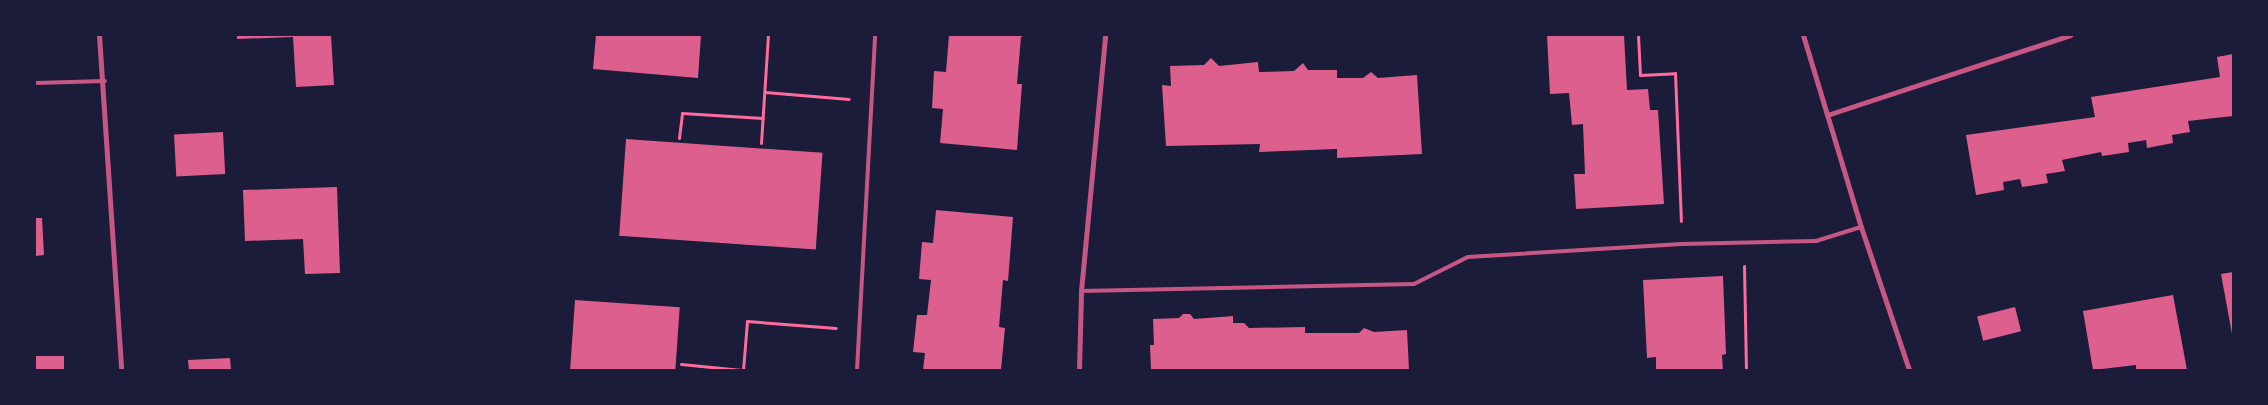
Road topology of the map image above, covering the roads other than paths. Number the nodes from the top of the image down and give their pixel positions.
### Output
1 (99, 35) edge
2 (875, 35) edge
3 (1105, 35) edge
4 (1803, 35) edge
5 (2070, 35) edge
6 (104, 81) junction
7 (35, 83) edge
8 (1827, 115) junction
9 (1861, 226) junction
10 (1081, 291) junction
11 (121, 370) edge
12 (857, 370) edge
13 (1079, 370) edge
14 (1909, 370) edge

1 - 6 street
2 - 12 lane
3 - 10 street
4 - 8 street
5 - 8 street
6 - 7 lane
6 - 11 street
8 - 9 street
9 - 10 lane
9 - 14 street
10 - 13 street

